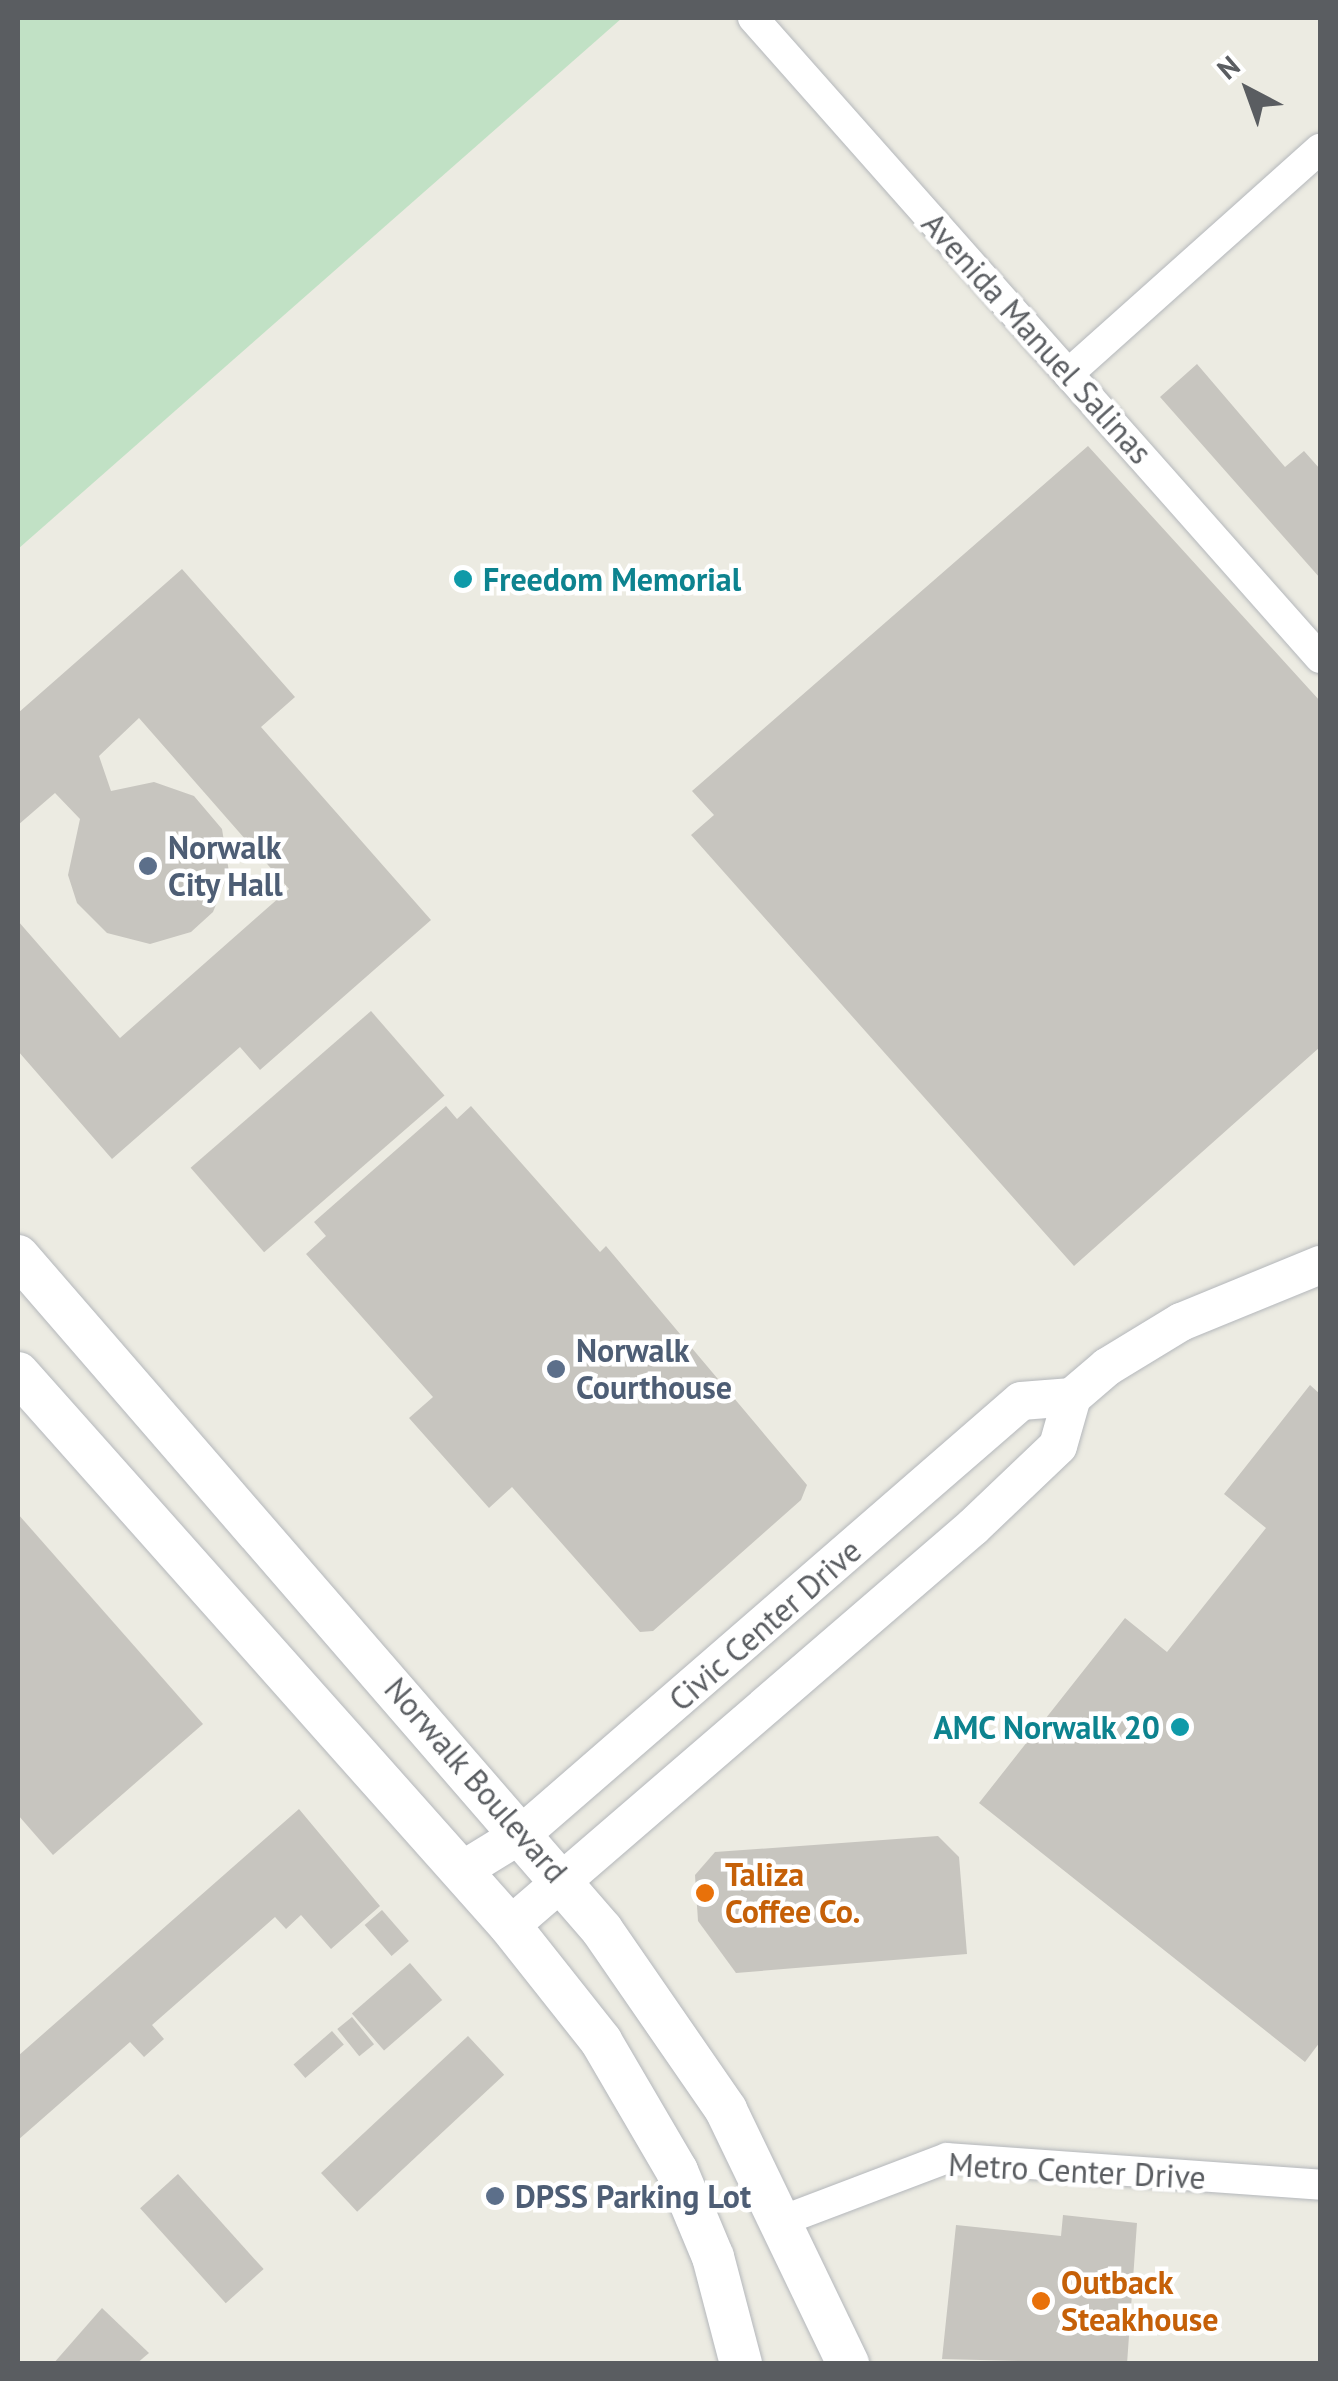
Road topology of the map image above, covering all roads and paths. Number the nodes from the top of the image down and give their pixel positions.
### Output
1 (753, 18) edge
2 (1320, 150) edge
3 (1068, 374) junction
4 (1320, 658) edge
5 (18, 1256) edge
6 (1320, 1266) edge
7 (18, 1372) edge
8 (1072, 1397) junction
9 (524, 1833) junction
10 (461, 1871) junction
11 (565, 1882) junction
12 (510, 1926) junction
13 (1320, 2185) edge
14 (784, 2220) junction
15 (742, 2364) edge
16 (848, 2364) edge

1 - 3 street, Avenida Manuel Salinas
2 - 3 street
3 - 4 street, Avenida Manuel Salinas
5 - 9 main road, Norwalk Boulevard
6 - 8 street
7 - 10 main road
8 - 9 street, Civic Center Drive
8 - 11 street, Civic Center Drive
9 - 10 street, Civic Center Drive
9 - 11 main road, Norwalk Boulevard
10 - 12 main road
11 - 12 street, Civic Center Drive
11 - 14 main road, Norwalk Boulevard
12 - 15 main road
13 - 14 street, Metro Center Drive
14 - 16 main road, Norwalk Boulevard

